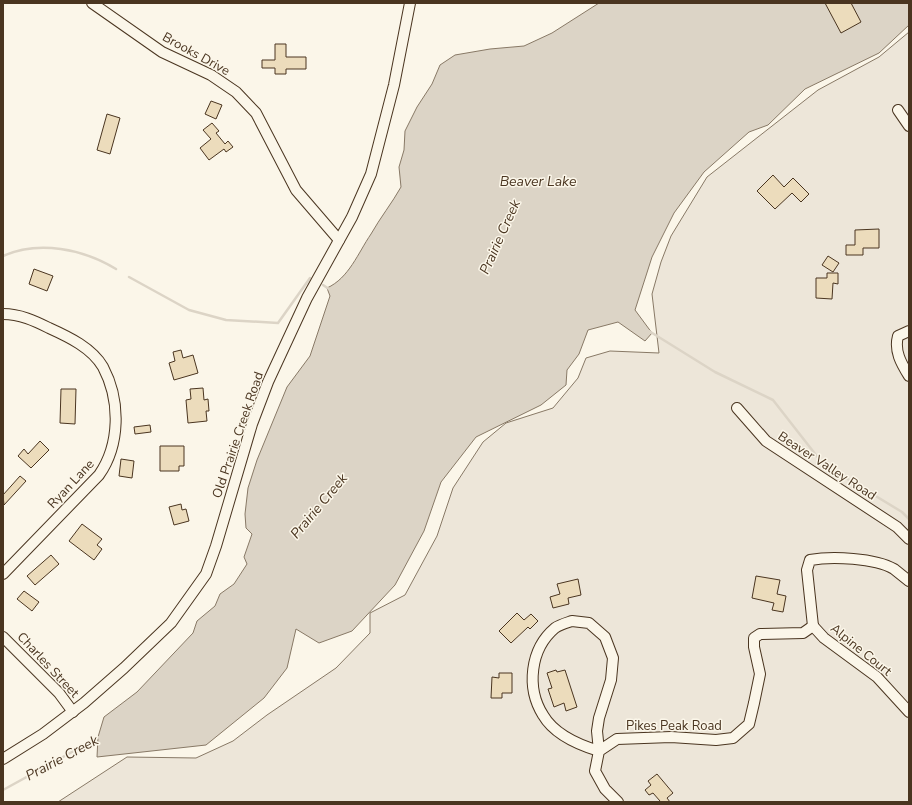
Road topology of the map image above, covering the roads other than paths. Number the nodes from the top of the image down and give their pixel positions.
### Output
1 (92, 3) edge
2 (410, 3) edge
3 (898, 110) dead end
4 (909, 126) edge
5 (339, 240) junction
6 (3, 314) edge
7 (909, 331) edge
8 (909, 376) edge
9 (737, 408) dead end
10 (909, 539) edge
11 (3, 574) edge
12 (909, 581) edge
13 (813, 626) junction
14 (3, 637) edge
15 (73, 712) junction
16 (909, 712) edge
17 (599, 751) junction
18 (3, 759) edge
19 (618, 802) edge

1 - 5 street, Brooks Drive
2 - 5 street, Old Prairie Creek Road
3 - 4 street
5 - 15 street, Old Prairie Creek Road
6 - 11 street, Ryan Lane
7 - 8 street
9 - 10 street, Beaver Valley Road
12 - 13 street
13 - 16 street, Alpine Court
13 - 17 street, Pikes Peak Road
14 - 15 street, Charles Street
15 - 18 street, Old Prairie Creek Road
17 - 17 street
17 - 19 street

